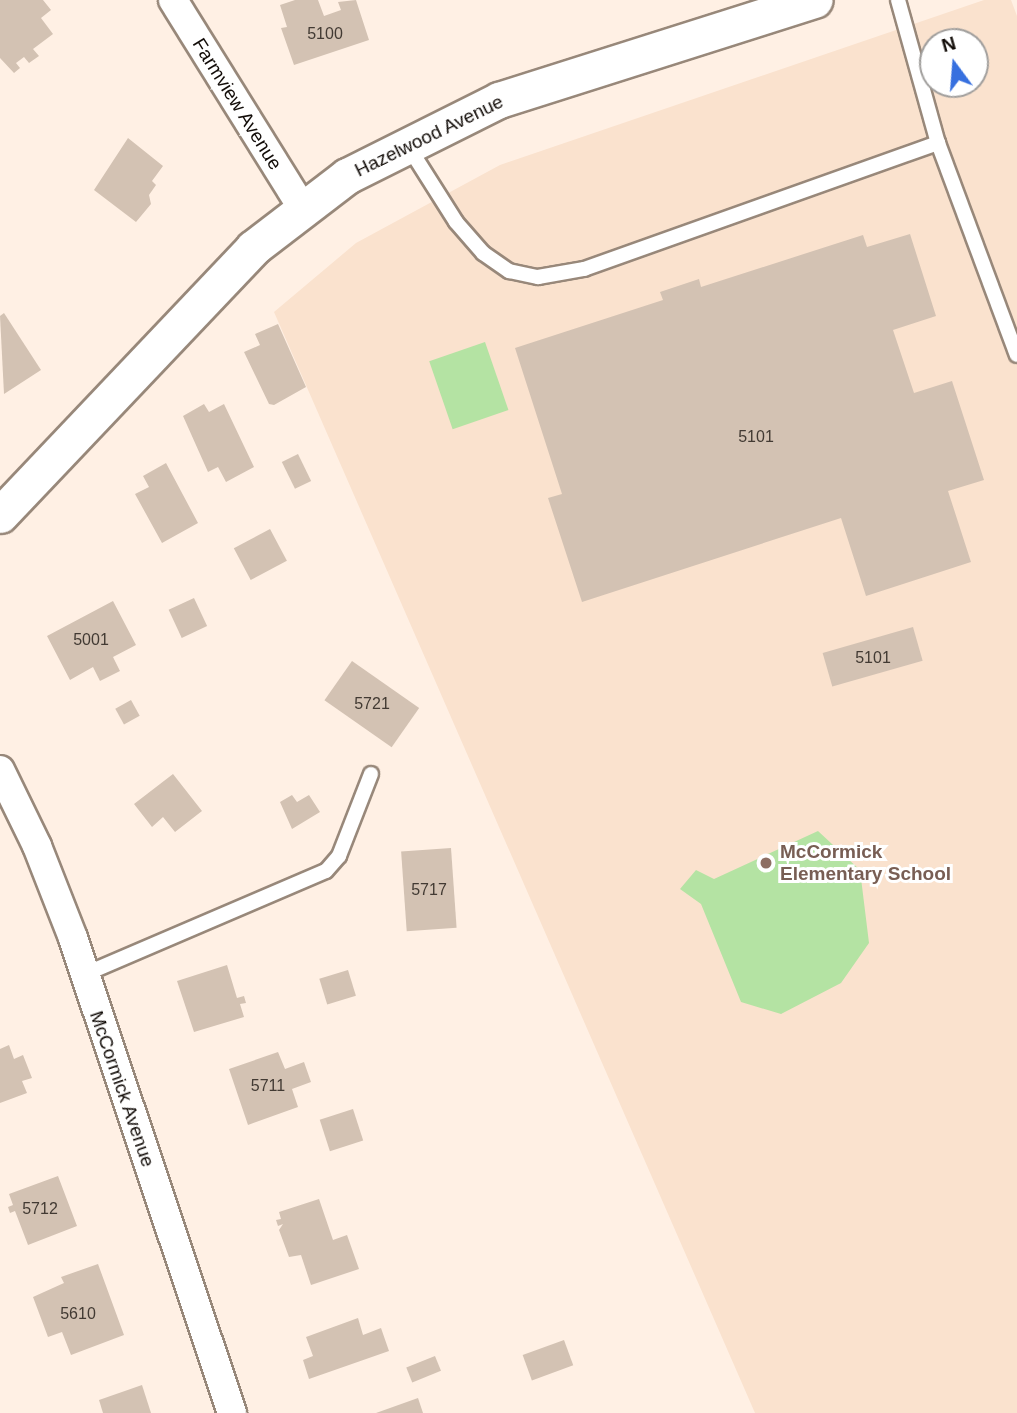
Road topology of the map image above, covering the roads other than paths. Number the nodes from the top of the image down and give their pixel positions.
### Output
1 (173, 0) edge
2 (815, 0) edge
3 (898, 0) edge
4 (406, 143) junction
5 (938, 143) junction
6 (302, 207) junction
7 (1017, 355) edge
8 (0, 515) edge
9 (0, 770) edge
10 (371, 774) dead end
11 (83, 975) junction
12 (232, 1413) edge

1 - 6 street, Farmview Avenue
2 - 4 street, Hazelwood Avenue
3 - 5 lane
4 - 5 lane
4 - 6 street, Hazelwood Avenue
5 - 7 lane
6 - 8 street, Hazelwood Avenue
9 - 11 street, McCormick Avenue
10 - 11 lane
11 - 12 street, McCormick Avenue

